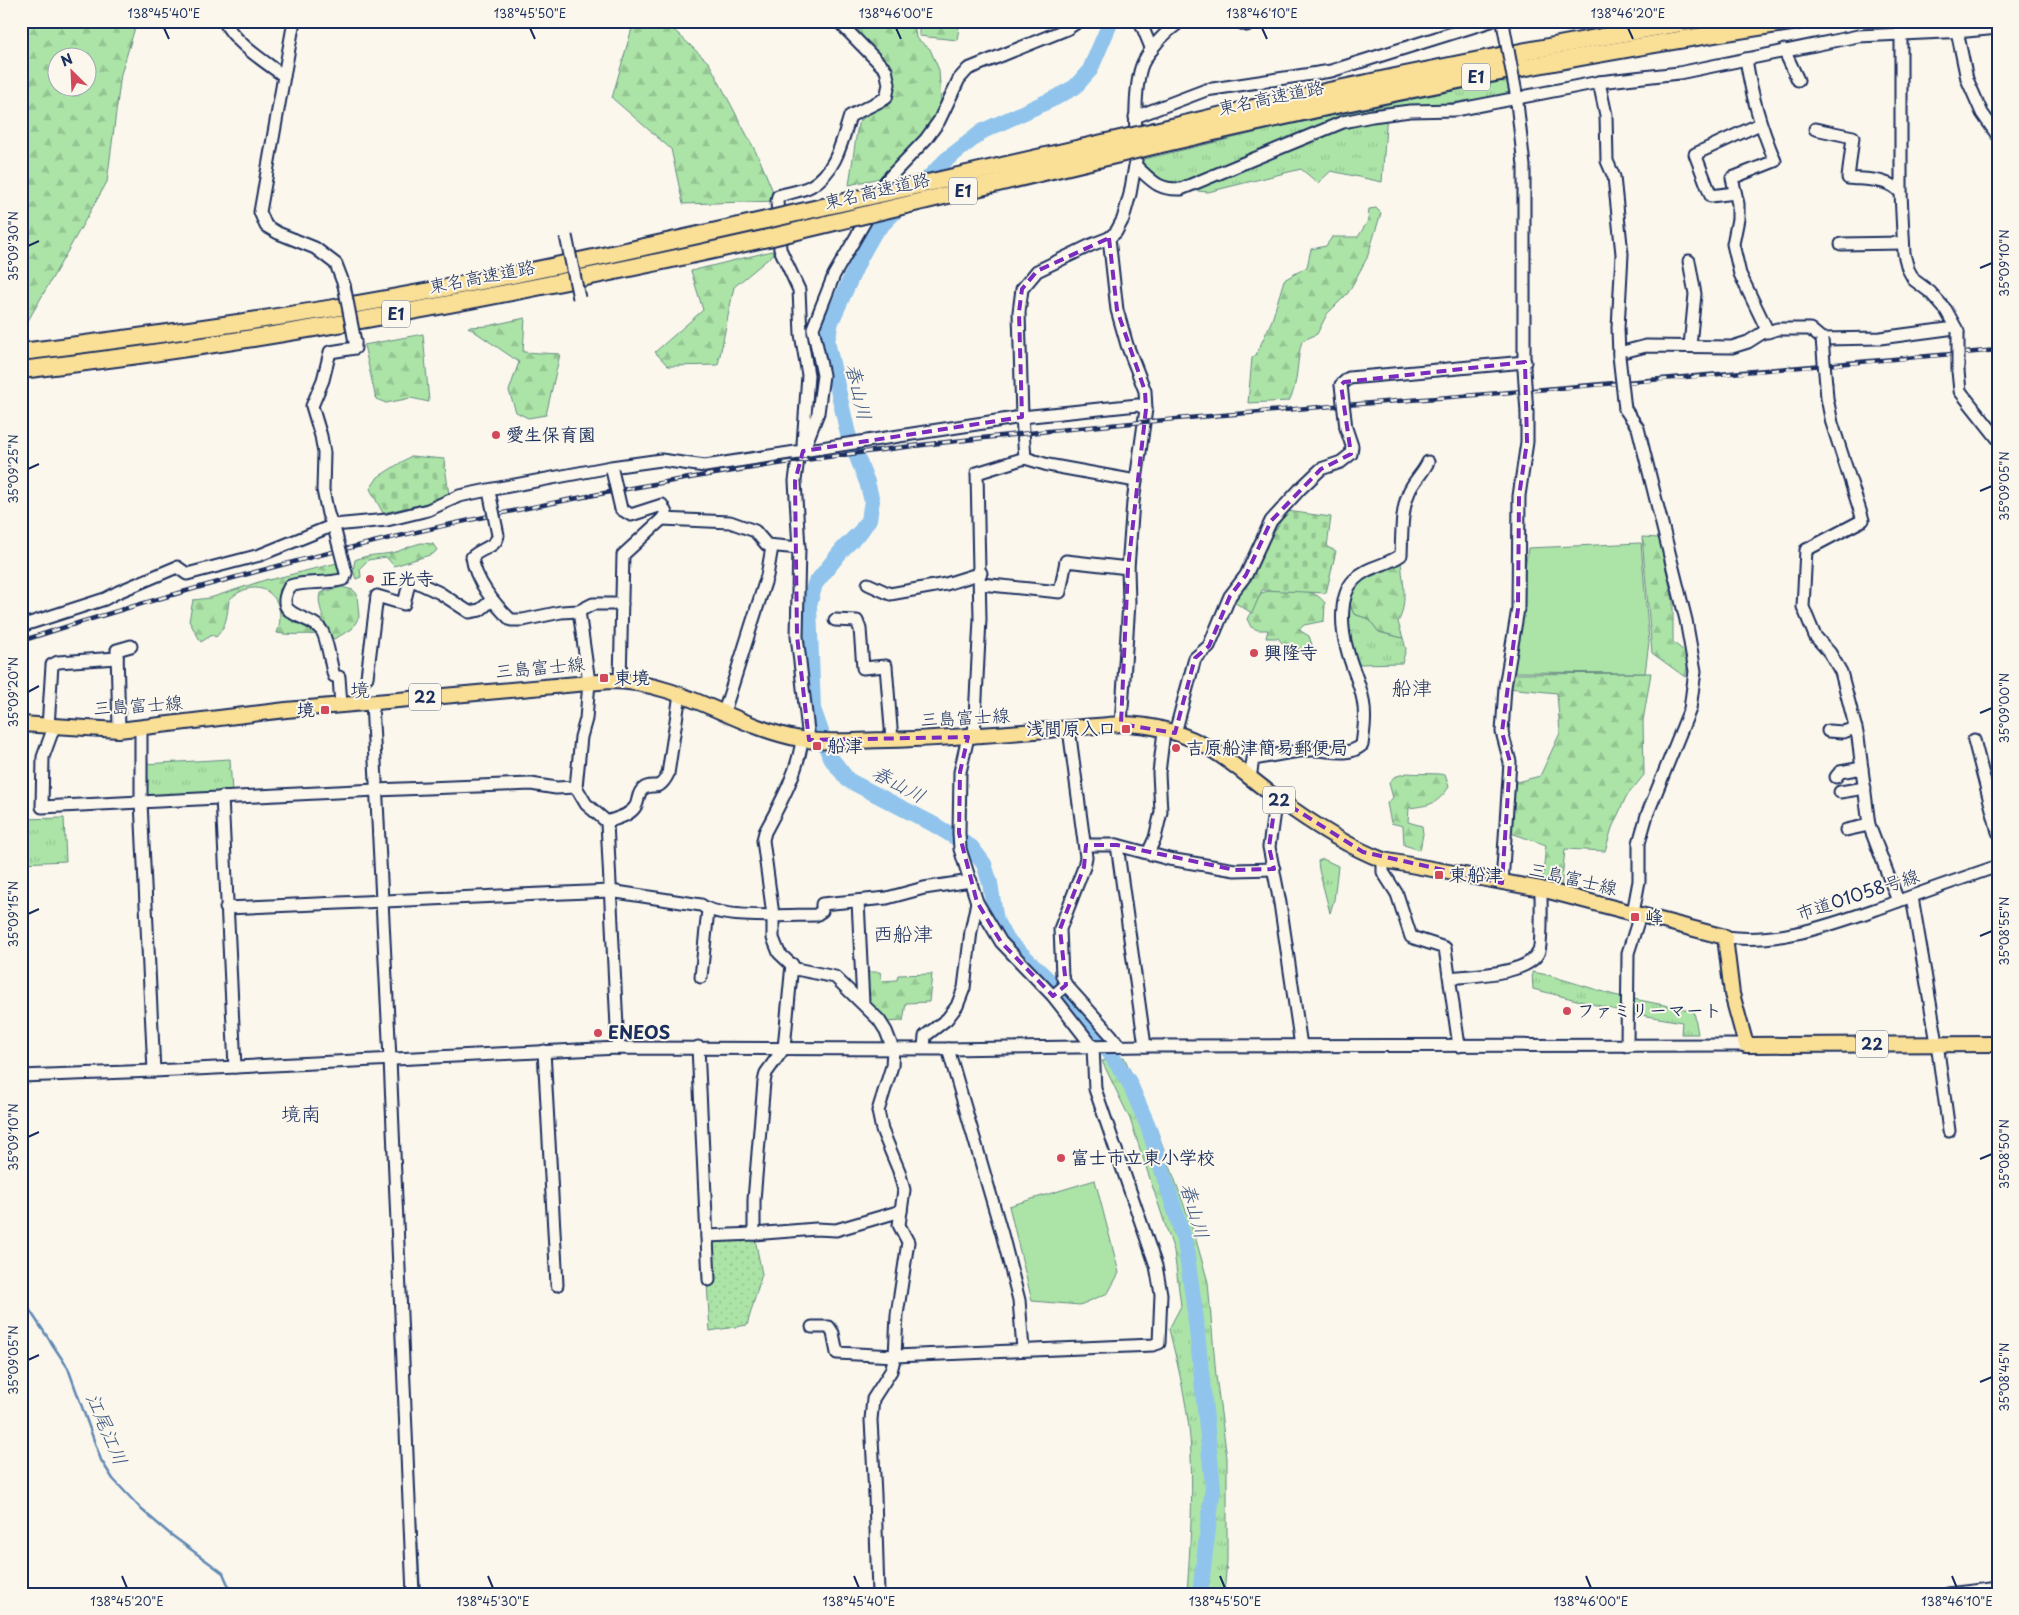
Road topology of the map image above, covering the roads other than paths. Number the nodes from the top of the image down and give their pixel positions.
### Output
1 (224, 21) edge
2 (294, 21) edge
3 (838, 21) edge
4 (1079, 21) edge
5 (1140, 21) edge
6 (1181, 21) edge
7 (1237, 21) edge
8 (1259, 21) edge
9 (1692, 21) edge
10 (1797, 21) edge
11 (1499, 22) edge
12 (1963, 28) edge
13 (1998, 28) edge
14 (1901, 34) junction
15 (1152, 50) junction
16 (1784, 50) junction
17 (1746, 59) junction
18 (284, 76) junction
19 (1798, 80) dead end
20 (1599, 82) junction
21 (1516, 96) junction
22 (1135, 117) junction
23 (1760, 124) junction
24 (1816, 129) dead end
25 (1998, 136) edge
26 (1156, 138) junction
27 (1136, 166) junction
28 (1735, 193) junction
29 (1901, 193) junction
30 (566, 236) dead end
31 (1109, 238) junction
32 (1903, 243) junction
33 (1841, 244) dead end
34 (1690, 261) dead end
35 (579, 298) dead end
36 (1767, 330) junction
37 (1957, 330) junction
38 (1822, 338) junction
39 (1690, 346) junction
40 (21, 352) edge
41 (1619, 354) junction
42 (1524, 366) junction
43 (21, 370) edge
44 (1146, 409) junction
45 (1022, 417) junction
46 (1998, 439) edge
47 (803, 451) junction
48 (1025, 458) junction
49 (1428, 462) dead end
50 (611, 468) junction
51 (1136, 481) junction
52 (489, 493) junction
53 (662, 519) junction
54 (334, 528) junction
55 (772, 547) junction
56 (799, 548) junction
57 (1128, 568) junction
58 (981, 579) junction
59 (868, 584) dead end
60 (492, 600) junction
61 (622, 604) junction
62 (579, 611) junction
63 (835, 620) dead end
64 (21, 626) edge
65 (131, 646) dead end
66 (117, 658) junction
67 (367, 676) dead end
68 (620, 681) junction
69 (589, 682) junction
70 (680, 694) junction
71 (372, 702) junction
72 (341, 705) junction
73 (724, 712) junction
74 (21, 724) edge
75 (1121, 724) junction
76 (51, 727) junction
77 (141, 728) junction
78 (1856, 728) junction
79 (1069, 729) junction
80 (119, 730) junction
81 (1170, 732) junction
82 (1828, 732) dead end
83 (971, 737) junction
84 (815, 740) junction
85 (892, 740) junction
86 (1974, 740) dead end
87 (1862, 768) junction
88 (1250, 778) junction
89 (1836, 778) dead end
90 (576, 787) junction
91 (1865, 788) junction
92 (376, 790) junction
93 (1840, 792) dead end
94 (222, 797) junction
95 (1276, 798) junction
96 (141, 802) junction
97 (607, 822) junction
98 (1869, 825) junction
99 (1846, 830) dead end
100 (1998, 832) edge
101 (1086, 845) junction
102 (1117, 845) junction
103 (1148, 853) junction
104 (1383, 860) junction
105 (1998, 866) edge
106 (1274, 869) junction
107 (971, 882) junction
108 (1502, 883) junction
109 (1541, 889) junction
110 (610, 891) junction
111 (1912, 897) junction
112 (382, 901) junction
113 (858, 901) junction
114 (1898, 901) junction
115 (977, 902) junction
116 (226, 908) junction
117 (708, 910) junction
118 (1637, 914) junction
119 (773, 915) junction
120 (1725, 937) junction
121 (792, 964) junction
122 (701, 977) dead end
123 (1450, 978) junction
124 (1066, 985) junction
125 (1053, 996) junction
126 (863, 1003) junction
127 (1937, 1043) junction
128 (1998, 1044) edge
129 (1746, 1045) junction
130 (1119, 1046) junction
131 (1145, 1046) junction
132 (1301, 1046) junction
133 (1459, 1046) junction
134 (1627, 1046) junction
135 (698, 1047) junction
136 (618, 1048) junction
137 (784, 1048) junction
138 (924, 1048) junction
139 (1095, 1048) junction
140 (893, 1049) junction
141 (948, 1049) junction
142 (544, 1051) junction
143 (390, 1059) junction
144 (235, 1067) junction
145 (154, 1071) junction
146 (21, 1076) edge
147 (1949, 1131) dead end
148 (901, 1211) junction
149 (754, 1234) junction
150 (708, 1236) junction
151 (709, 1280) dead end
152 (557, 1285) dead end
153 (812, 1327) dead end
154 (1023, 1349) junction
155 (895, 1356) junction
156 (1998, 1588) edge
157 (413, 1594) edge
158 (878, 1594) edge
159 (1948, 1594) edge

1 - 18 street
2 - 18 street
3 - 47 street
4 - 47 street
5 - 15 street
6 - 15 street
7 - 8 street
9 - 26 highway, 東名高速道路 / E1
10 - 26 highway, 東名高速道路 / E1
11 - 21 street, bridge
11 - 22 street
12 - 13 street
12 - 14 street
12 - 25 street
14 - 16 street
14 - 29 street
15 - 22 street
16 - 17 street
16 - 19 street
17 - 20 street
17 - 23 street
18 - 54 street, bridge
20 - 21 street
20 - 41 street
21 - 27 street
21 - 42 street
22 - 27 street
23 - 28 street
23 - 28 street
24 - 29 street
26 - 40 highway, 東名高速道路 / E1, bridge
26 - 43 highway, 東名高速道路 / E1, bridge
27 - 31 street
28 - 36 street
29 - 32 street
30 - 35 street, bridge
31 - 44 street
31 - 45 street
32 - 33 street
32 - 37 street
34 - 39 street
36 - 38 street
36 - 39 street
37 - 38 street
37 - 46 street, bridge
38 - 78 street, bridge
39 - 41 street
41 - 118 street, bridge
42 - 81 street, bridge
42 - 108 street, bridge
44 - 45 street
44 - 51 street
45 - 47 street
45 - 48 street
47 - 50 street
47 - 56 street
48 - 51 street
48 - 58 street
49 - 88 street
50 - 52 street
50 - 53 street, bridge
51 - 57 street
52 - 54 street
52 - 60 street, bridge
53 - 55 street
53 - 61 street
54 - 64 street
54 - 72 street, bridge
55 - 56 street
55 - 73 street
56 - 84 street
57 - 58 street
57 - 75 street
58 - 59 street
58 - 83 street
60 - 62 street
60 - 67 street
61 - 62 street
61 - 68 street
62 - 69 street
63 - 85 street
65 - 66 street
66 - 76 street
66 - 80 street
68 - 69 main road, 三島富士線 / 22
68 - 70 main road, 三島富士線 / 22
69 - 71 main road, 三島富士線 / 22
69 - 90 street
70 - 73 main road, 三島富士線 / 22
70 - 97 street
71 - 72 main road, 三島富士線 / 22
71 - 92 street
72 - 77 main road, 三島富士線 / 22
73 - 84 main road, 三島富士線 / 22
74 - 76 main road, 三島富士線 / 22
75 - 79 main road, 三島富士線 / 22
75 - 81 main road, 三島富士線 / 22
76 - 80 main road, 三島富士線 / 22
76 - 96 street
77 - 80 main road, 三島富士線 / 22
77 - 96 street
78 - 82 street
78 - 87 street
79 - 83 main road, 三島富士線 / 22
79 - 101 street
81 - 88 main road, 三島富士線 / 22
81 - 103 street
83 - 85 main road, 三島富士線 / 22
83 - 107 street
84 - 85 main road, 三島富士線 / 22
84 - 119 street
86 - 100 street
87 - 89 street
87 - 91 street
88 - 95 main road, 三島富士線 / 22
90 - 92 street
90 - 97 street
91 - 93 street
91 - 98 street
92 - 94 street
92 - 112 street
94 - 96 street
94 - 116 street
95 - 104 main road, 三島富士線 / 22
95 - 106 street
96 - 145 street
97 - 110 street
98 - 99 street
98 - 114 street
101 - 102 street
101 - 124 street
102 - 103 street
102 - 131 street
103 - 106 street
104 - 108 main road, 三島富士線 / 22
104 - 123 street
105 - 111 street, 市道01058号線
106 - 132 street
107 - 113 street
107 - 115 street
108 - 109 main road, 三島富士線 / 22
109 - 118 main road, 三島富士線 / 22
109 - 123 street
110 - 112 street
110 - 117 street
110 - 136 street
111 - 114 street, 市道01058号線
111 - 127 street
112 - 116 street
112 - 143 street
113 - 119 street
113 - 126 street
114 - 120 street, 市道01058号線
115 - 125 street
115 - 138 street
116 - 144 street
117 - 119 street
117 - 122 street
118 - 120 main road, 三島富士線 / 22
118 - 134 street
119 - 121 street
120 - 129 main road
121 - 126 street
121 - 137 street
123 - 133 street
124 - 125 street
124 - 130 street
125 - 139 street
126 - 140 street
127 - 128 main road, 22
127 - 129 main road, 22
127 - 147 street
129 - 134 street
130 - 131 street
130 - 139 street
131 - 132 street
132 - 133 street
133 - 134 street
135 - 136 street
135 - 137 street
135 - 150 street
136 - 142 street
137 - 140 street
137 - 149 street
138 - 140 street
138 - 141 street
139 - 141 street
139 - 154 street
140 - 148 street
141 - 154 street
142 - 143 street
142 - 152 street
143 - 144 street
143 - 157 street
144 - 145 street
145 - 146 street
148 - 149 street
148 - 155 street
149 - 150 street
150 - 151 street
153 - 155 street
154 - 155 street
155 - 158 street
156 - 159 street

